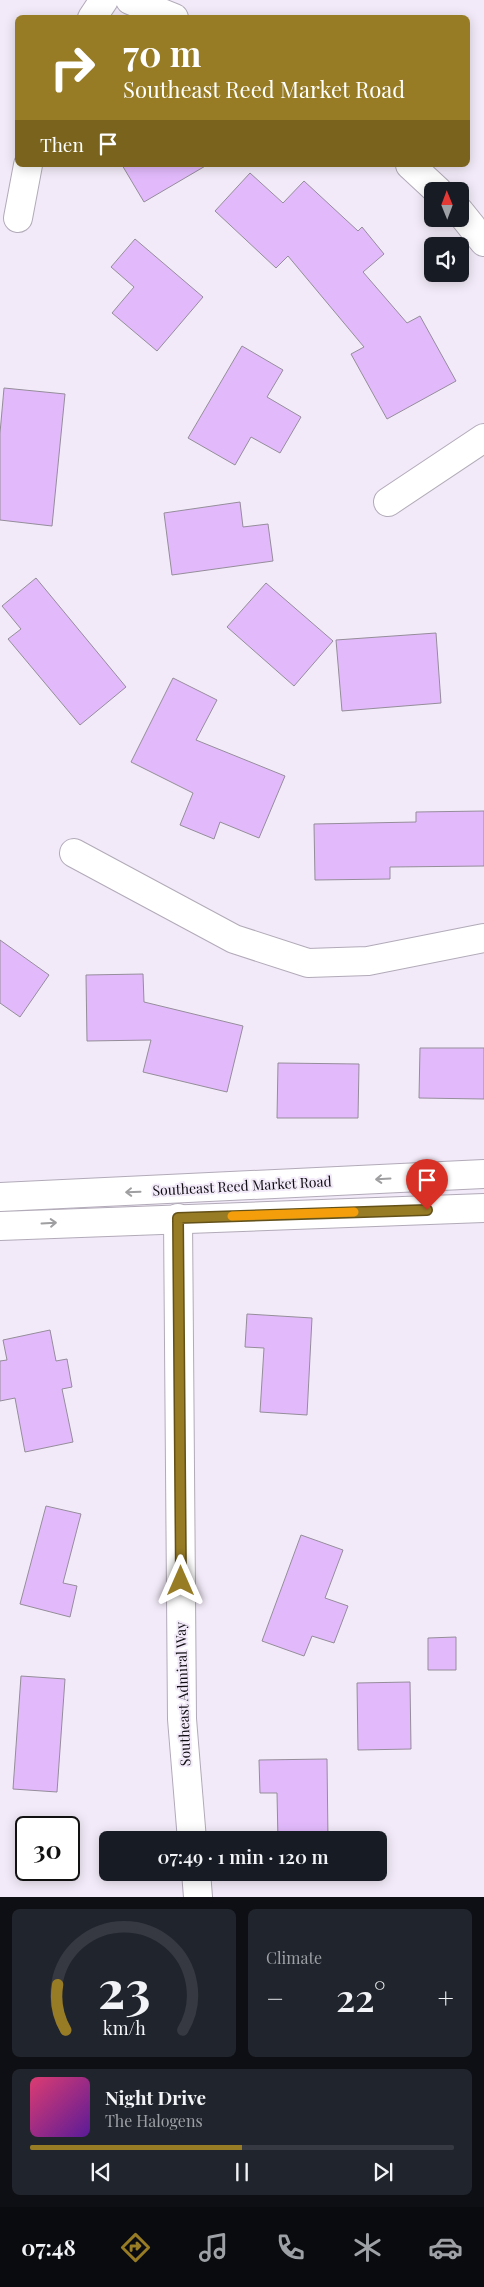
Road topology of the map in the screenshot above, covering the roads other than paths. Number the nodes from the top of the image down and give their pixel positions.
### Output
1 (104, 0) edge
2 (130, 0) edge
3 (94, 15) edge
4 (167, 15) edge
5 (28, 167) edge
6 (412, 167) edge
7 (428, 182) edge
8 (18, 218) dead end
9 (469, 223) edge
10 (484, 242) edge
11 (484, 438) edge
12 (388, 502) dead end
13 (74, 853) dead end
14 (484, 938) edge
15 (484, 1174) edge
16 (0, 1197) edge
17 (484, 1208) edge
18 (178, 1218) junction
19 (0, 1226) edge
20 (191, 1831) edge
21 (197, 1881) edge
22 (198, 1897) edge

1 - 3 street
2 - 4 street
5 - 8 street
6 - 7 street
9 - 10 street
11 - 12 street
13 - 14 street
15 -> 16 street, Southeast Reed Market Road
17 - 18 street, Southeast Reed Market Road
19 -> 18 street, Southeast Reed Market Road
18 - 20 street, Southeast Admiral Way
21 - 22 street

